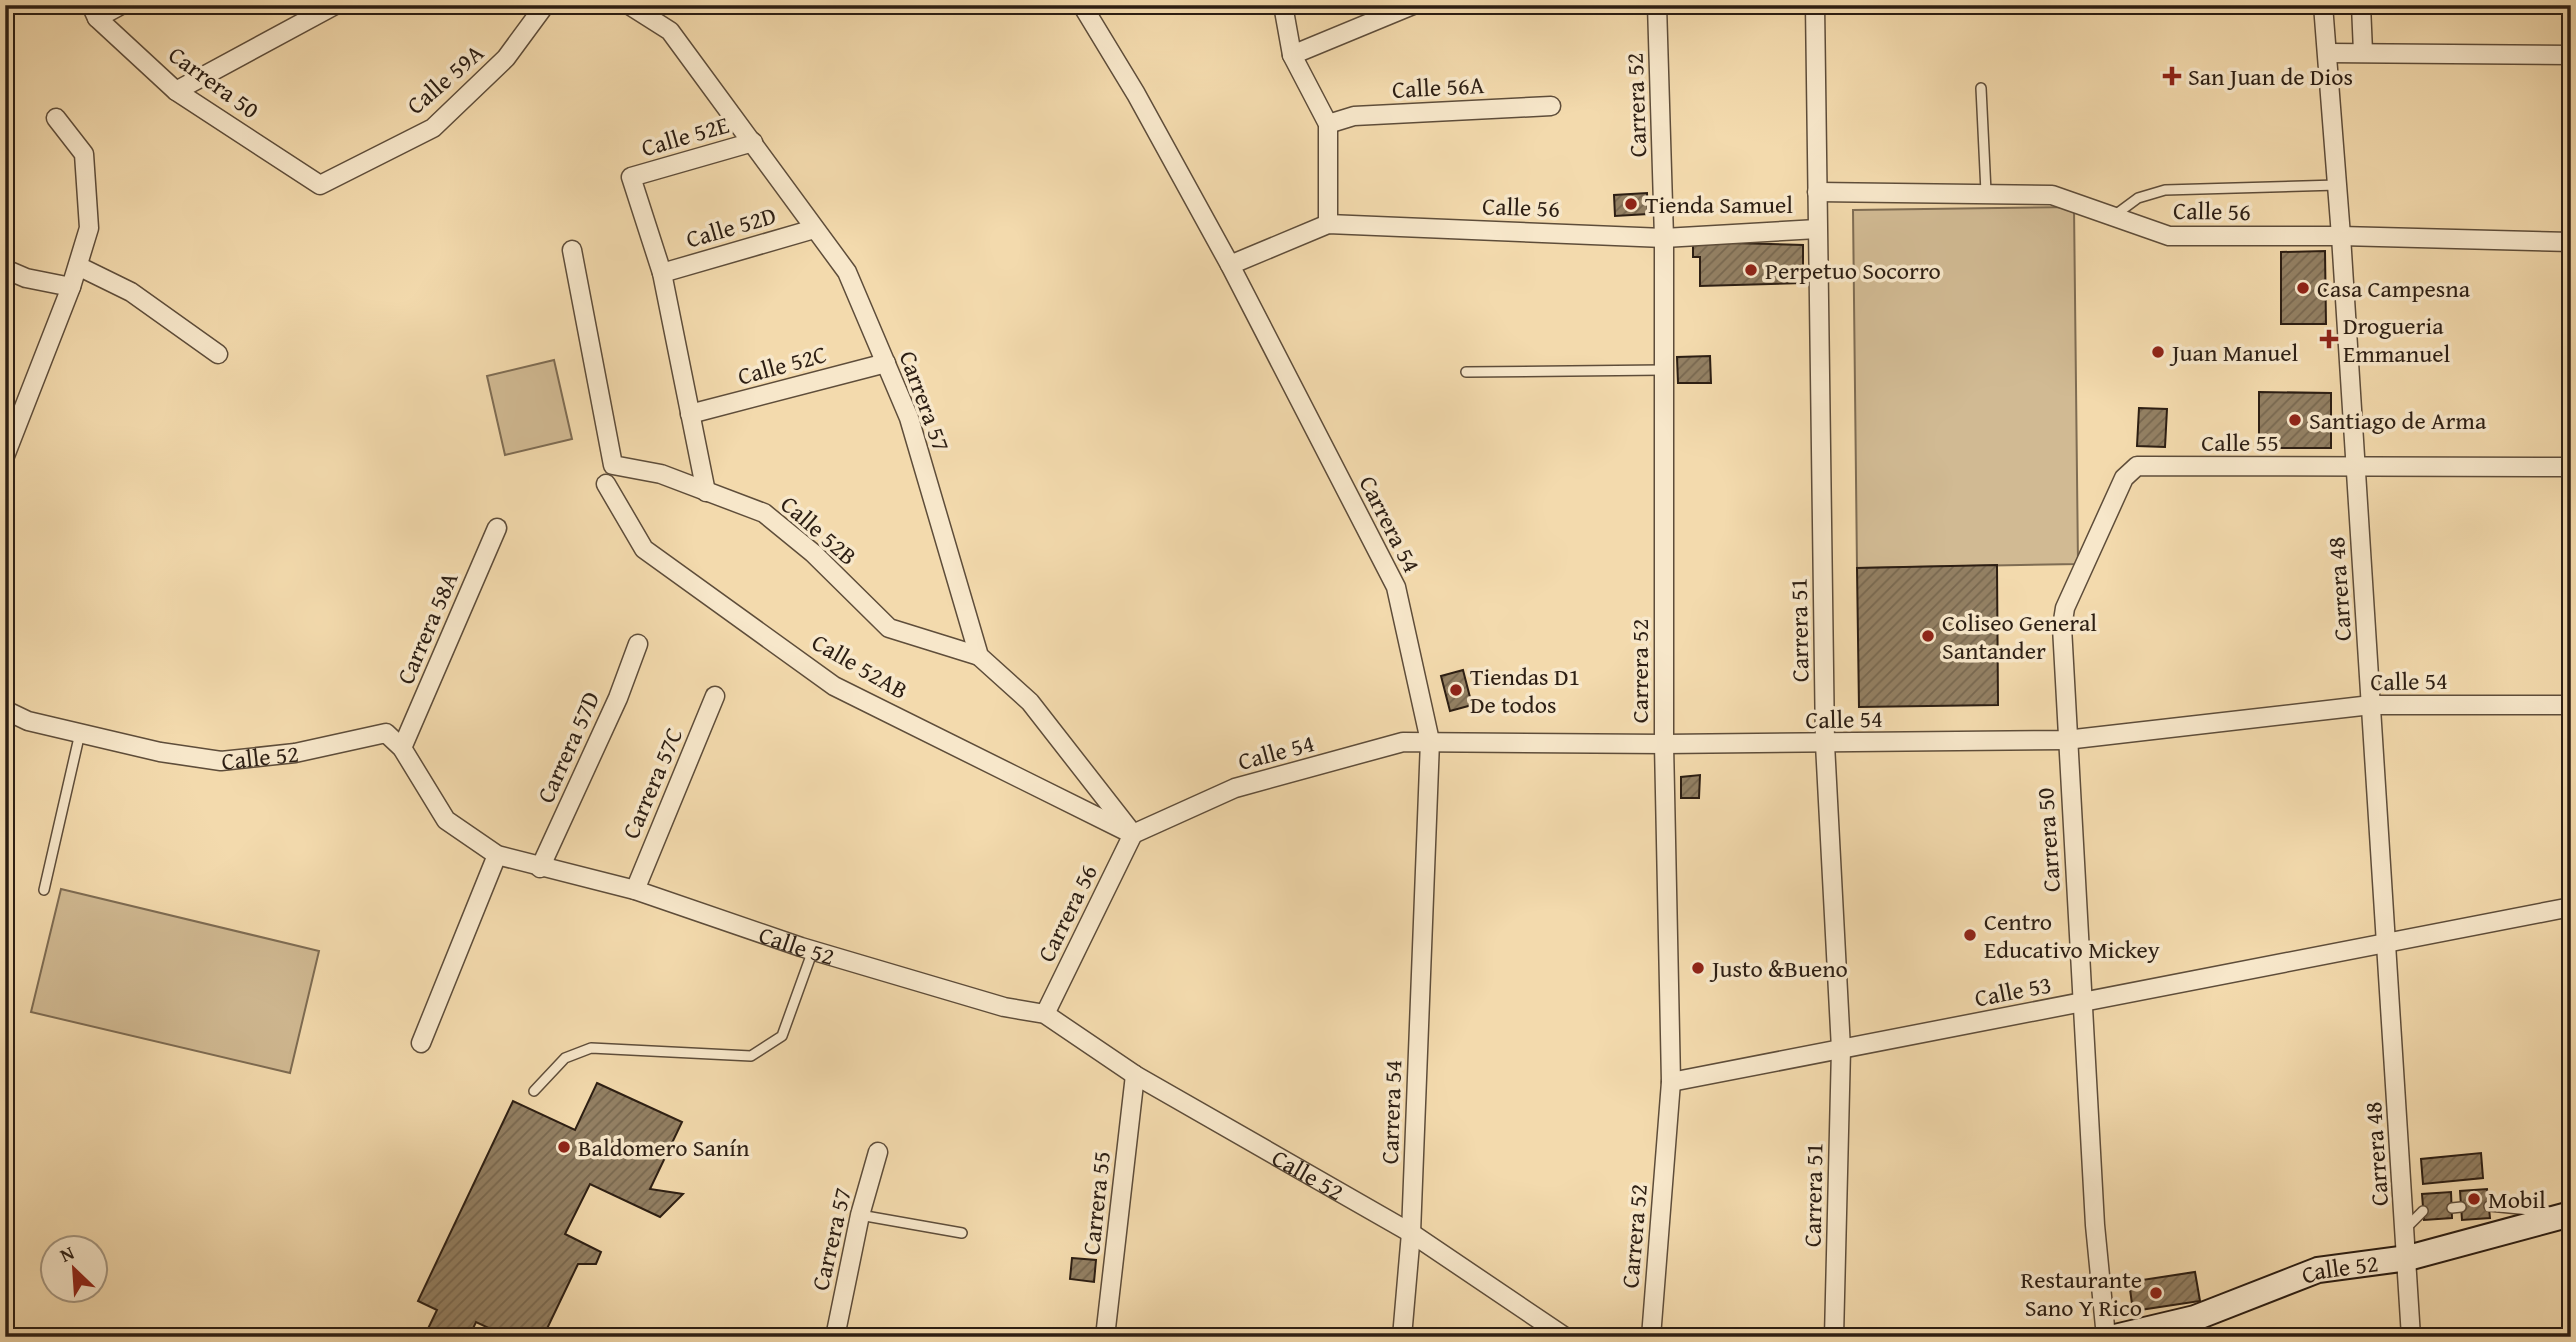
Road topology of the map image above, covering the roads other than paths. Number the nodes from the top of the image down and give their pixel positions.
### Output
1 (121, 5) edge
2 (335, 5) edge
3 (545, 5) edge
4 (629, 5) edge
5 (1082, 5) edge
6 (1283, 5) edge
7 (1413, 5) edge
8 (1657, 5) edge
9 (1815, 5) edge
10 (2322, 5) edge
11 (2361, 5) edge
12 (94, 11) edge
13 (2363, 52) junction
14 (2328, 53) junction
15 (1292, 55) junction
16 (2571, 55) edge
17 (1981, 88) dead end
18 (176, 91) junction
19 (1551, 106) dead end
20 (56, 118) dead end
21 (1328, 124) junction
22 (753, 142) junction
23 (320, 185) joint
24 (2337, 185) junction
25 (1817, 192) junction
26 (1986, 192) junction
27 (2113, 216) junction
28 (1328, 224) junction
29 (814, 229) junction
30 (1817, 229) junction
31 (2341, 236) junction
32 (1664, 238) junction
33 (2571, 242) edge
34 (572, 250) dead end
35 (1230, 265) junction
36 (78, 266) junction
37 (5, 269) edge
38 (662, 273) junction
39 (71, 286) junction
40 (218, 354) dead end
41 (886, 363) junction
42 (1663, 370) junction
43 (1466, 372) dead end
44 (690, 414) junction
45 (5, 456) edge
46 (2356, 467) junction
47 (2571, 467) edge
48 (2124, 478) joint
49 (606, 484) dead end
50 (706, 492) junction
51 (497, 528) dead end
52 (638, 644) dead end
53 (979, 656) junction
54 (715, 696) dead end
55 (2371, 705) junction
56 (2571, 705) edge
57 (5, 710) edge
58 (80, 733) junction
59 (2066, 740) junction
60 (1430, 741) junction
61 (1664, 744) junction
62 (1825, 744) junction
63 (402, 748) junction
64 (1133, 834) junction
65 (497, 855) junction
66 (540, 868) junction
67 (44, 890) dead end
68 (635, 890) junction
69 (2571, 907) edge
70 (2387, 944) junction
71 (813, 950) junction
72 (2084, 1002) junction
73 (1045, 1014) junction
74 (421, 1043) dead end
75 (1841, 1049) junction
76 (1135, 1075) junction
77 (1671, 1082) junction
78 (534, 1091) dead end
79 (878, 1152) dead end
80 (2489, 1206) dead end
81 (2423, 1211) dead end
82 (2570, 1214) edge
83 (860, 1215) junction
84 (2406, 1228) junction
85 (962, 1233) dead end
86 (1410, 1233) junction
87 (2408, 1258) junction
88 (835, 1337) edge
89 (1105, 1337) edge
90 (1402, 1337) edge
91 (1565, 1337) edge
92 (1651, 1337) edge
93 (1835, 1337) edge
94 (2106, 1337) edge
95 (2115, 1337) edge
96 (2411, 1337) edge

1 - 12 street
2 - 18 street
3 - 23 street, Calle 59A
4 - 22 street, Carrera 57
5 - 35 street, Carrera 54
6 - 15 street
7 - 15 street
8 - 32 street, Carrera 52
9 - 25 street, Carrera 51
10 - 14 street, Carrera 48
11 - 13 street
12 - 18 street, Carrera 50
13 - 14 street
13 - 16 street
14 - 24 street, Carrera 48
15 - 21 street
17 - 26 lane
18 - 23 street, Carrera 50
19 - 21 street, Calle 56A
20 - 36 street
21 - 28 street
22 - 29 street, Carrera 57
22 - 38 street, Calle 52E
24 - 27 lane
24 - 31 street, Carrera 48
25 - 26 street, Calle 56
25 - 30 street, Carrera 51
26 - 27 street, Calle 56
27 - 31 street, Calle 56
28 - 32 street, Calle 56
28 - 35 street, Calle 56
29 - 38 street, Calle 52D
29 - 41 street, Carrera 57
30 - 32 street, Calle 56
30 - 62 street, Carrera 51
31 - 33 street, Calle 56
31 - 46 street, Carrera 48
32 - 42 street, Carrera 52
34 - 50 street, Calle 52B
35 - 60 street, Carrera 54
36 - 39 street
36 - 40 street
37 - 39 street
38 - 44 street
39 - 45 street
41 - 44 street, Calle 52C
41 - 53 street, Carrera 57
42 - 43 lane
42 - 61 street, Carrera 52
44 - 50 street
46 - 47 street, Calle 55
46 - 48 street, Calle 55
46 - 55 street, Carrera 48
48 - 59 street, Carrera 50
49 - 64 street, Calle 52AB
50 - 53 street, Calle 52B
51 - 63 street, Carrera 58A
52 - 66 street, Carrera 57D
53 - 64 street
54 - 68 street, Carrera 57C
55 - 56 street, Calle 54
55 - 59 street, Calle 54
55 - 70 street, Carrera 48
57 - 58 street, Calle 52
58 - 63 street, Calle 52
58 - 67 lane
59 - 62 street, Calle 54
59 - 72 street, Carrera 50
60 - 61 street, Calle 54
60 - 64 street, Calle 54
60 - 86 street, Carrera 54
61 - 62 street, Calle 54
61 - 77 street, Carrera 52
62 - 75 street, Carrera 51
63 - 65 street, Calle 52
64 - 73 street, Carrera 56
65 - 66 street, Calle 52
65 - 74 street
66 - 68 street, Calle 52
68 - 71 street, Calle 52
69 - 70 street, Calle 53
70 - 72 street, Calle 53
70 - 84 street, Carrera 48
71 - 73 street, Calle 52
71 - 78 lane
72 - 75 street, Calle 53
72 - 94 street, Carrera 50
73 - 76 street, Calle 52
75 - 77 street, Calle 53
75 - 93 street, Carrera 51
76 - 86 street, Calle 52
76 - 89 street, Carrera 55
77 - 92 street, Carrera 52
79 - 83 street, Carrera 57
80 - 82 lane
81 - 84 lane
82 - 87 street, Calle 52
83 - 85 lane
83 - 88 street, Carrera 57
84 - 87 street, Carrera 48
86 - 90 street, Carrera 54
86 - 91 street, Calle 52
87 - 95 street, Calle 52
87 - 96 street, Carrera 48

